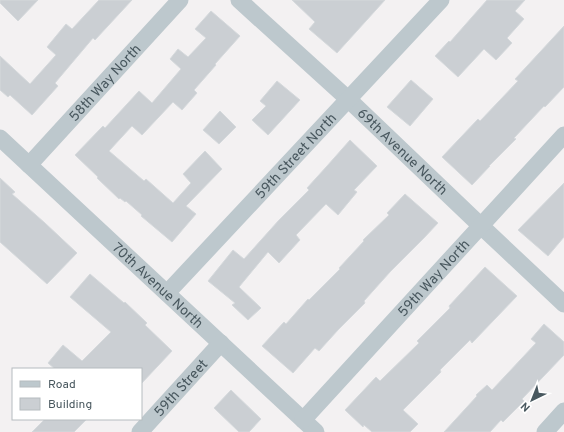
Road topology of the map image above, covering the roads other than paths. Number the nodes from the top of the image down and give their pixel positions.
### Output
1 (180, 0) edge
2 (239, 0) edge
3 (441, 0) edge
4 (348, 99) junction
5 (564, 136) edge
6 (0, 138) edge
7 (29, 165) junction
8 (481, 226) junction
9 (167, 293) junction
10 (564, 304) edge
11 (221, 343) junction
12 (564, 411) edge
13 (303, 420) junction
14 (140, 432) edge
15 (316, 432) edge
16 (545, 432) edge

1 - 7 street, 58th Way North
2 - 4 street, 69th Avenue North
3 - 4 street, 59th Street North
4 - 8 street, 69th Avenue North
4 - 9 street, 59th Street North
5 - 8 street, 59th Way North
6 - 7 street, 70th Avenue North
7 - 9 street, 70th Avenue North
8 - 10 street, 69th Avenue North
8 - 13 street, 59th Way North
9 - 11 street, 70th Avenue North
11 - 13 street, 70th Avenue North
11 - 14 street, 59th Street
12 - 16 street
13 - 15 street, 70th Avenue North

